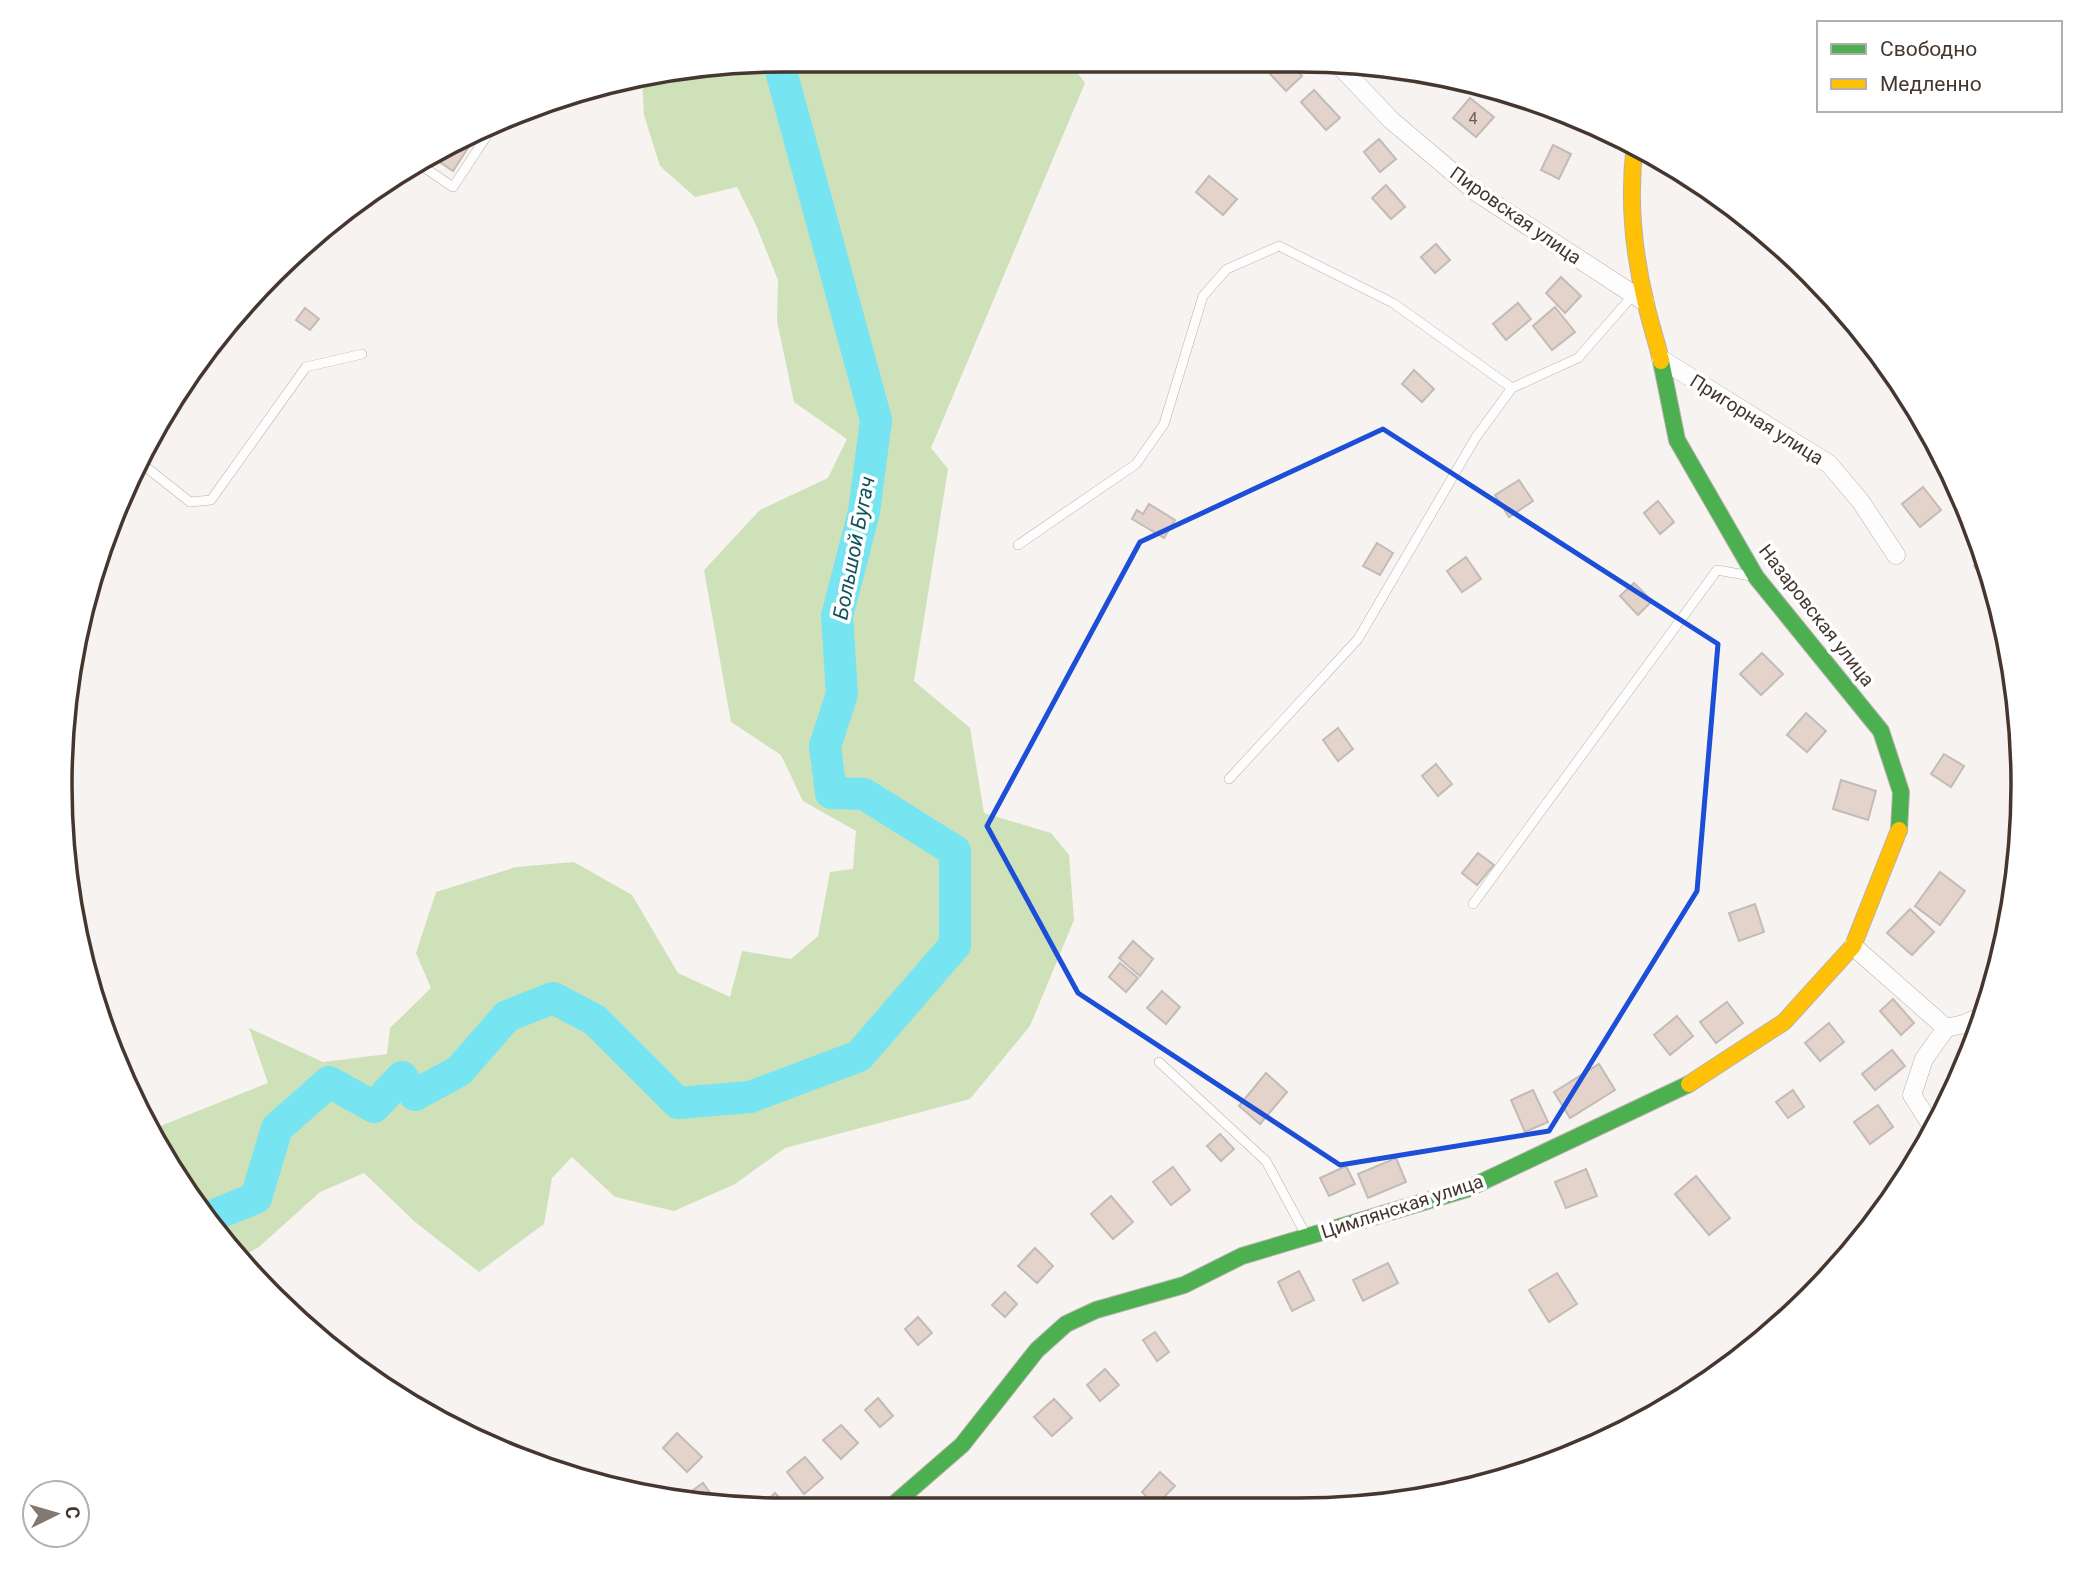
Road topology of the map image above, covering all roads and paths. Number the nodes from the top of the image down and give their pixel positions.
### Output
1 (1347, 73) edge
2 (485, 138) edge
3 (1634, 156) edge
4 (426, 169) edge
5 (1639, 298) junction
6 (362, 354) dead end
7 (1661, 359) junction
8 (1512, 388) junction
9 (146, 467) edge
10 (1018, 545) dead end
11 (1896, 555) dead end
12 (1756, 577) junction
13 (1229, 779) dead end
14 (1473, 904) dead end
15 (1853, 946) junction
16 (1970, 1022) edge
17 (1946, 1028) junction
18 (1159, 1062) dead end
19 (1928, 1120) edge
20 (1307, 1237) junction
21 (901, 1498) edge

1 - 5 street, Пировская улица
2 - 4 lane
3 - 5 street, Назаровская улица
5 - 7 street, Назаровская улица
5 - 8 lane
6 - 9 lane
7 - 11 street, Пригорная улица
7 - 12 street, Назаровская улица
8 - 10 lane
8 - 13 lane
12 - 14 lane
12 - 15 street, Назаровская улица
15 - 17 street
15 - 20 street, Цимлянская улица
16 - 17 street
17 - 19 street
18 - 20 lane
20 - 21 street, Цимлянская улица

